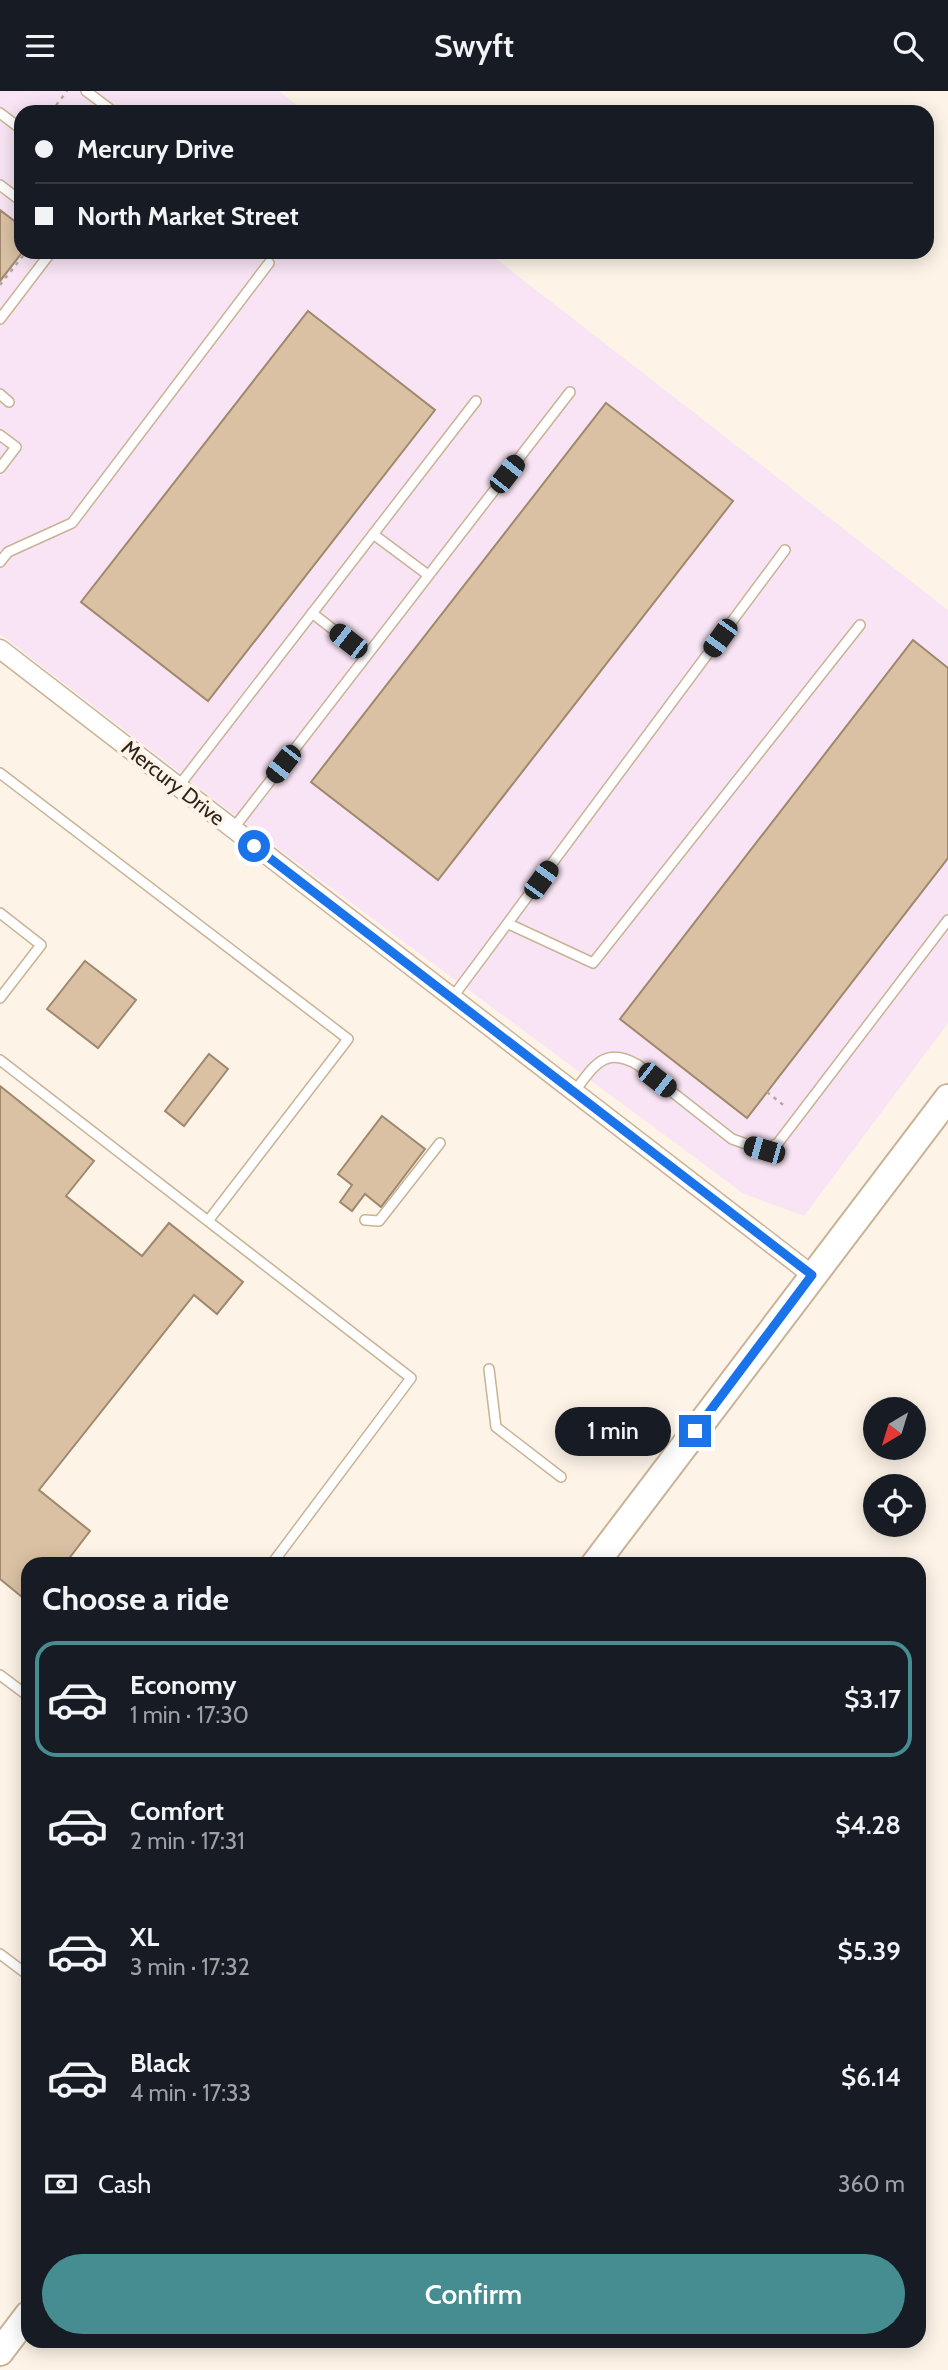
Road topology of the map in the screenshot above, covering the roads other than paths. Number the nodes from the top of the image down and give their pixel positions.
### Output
1 (86, 91) edge
2 (105, 105) edge
3 (0, 113) edge
4 (14, 124) edge
5 (0, 185) edge
6 (14, 196) edge
7 (46, 259) edge
8 (269, 263) dead end
9 (0, 319) edge
10 (570, 393) dead end
11 (0, 394) edge
12 (476, 401) dead end
13 (9, 402) dead end
14 (0, 435) edge
15 (0, 468) edge
16 (373, 534) junction
17 (785, 550) dead end
18 (0, 562) edge
19 (428, 575) junction
20 (312, 613) junction
21 (860, 625) dead end
22 (0, 649) edge
23 (366, 655) junction
24 (0, 773) edge
25 (178, 787) junction
26 (233, 829) junction
27 (0, 913) edge
28 (948, 921) edge
29 (509, 924) junction
30 (0, 998) edge
31 (452, 998) junction
32 (0, 1060) edge
33 (573, 1093) junction
34 (948, 1098) edge
35 (440, 1143) dead end
36 (365, 1220) dead end
37 (208, 1221) junction
38 (812, 1275) junction
39 (489, 1369) dead end
40 (561, 1477) dead end
41 (277, 1557) edge
42 (600, 1557) edge
43 (0, 1675) edge
44 (21, 1691) edge
45 (0, 1954) edge
46 (21, 1970) edge
47 (21, 2324) edge
48 (0, 2352) edge

1 - 2 lane
3 - 4 lane
5 - 6 lane
7 - 9 lane
8 - 18 lane
10 - 19 lane
11 - 13 lane
12 - 16 lane
14 - 15 lane
16 - 19 lane
16 - 20 lane
17 - 29 lane
19 - 23 lane
20 - 23 lane
20 - 25 lane
21 - 29 lane
22 - 25 street, Mercury Drive
23 - 26 lane
24 - 37 lane
25 - 26 street, Mercury Drive
26 - 31 street, Mercury Drive
27 - 30 lane
28 - 33 lane
29 - 31 lane
31 - 33 street, Mercury Drive
32 - 37 lane
33 - 38 street, Mercury Drive
34 - 38 main road
35 - 36 lane
37 - 41 lane
38 - 42 main road
39 - 40 lane
43 - 44 lane
45 - 46 lane
47 - 48 main road

